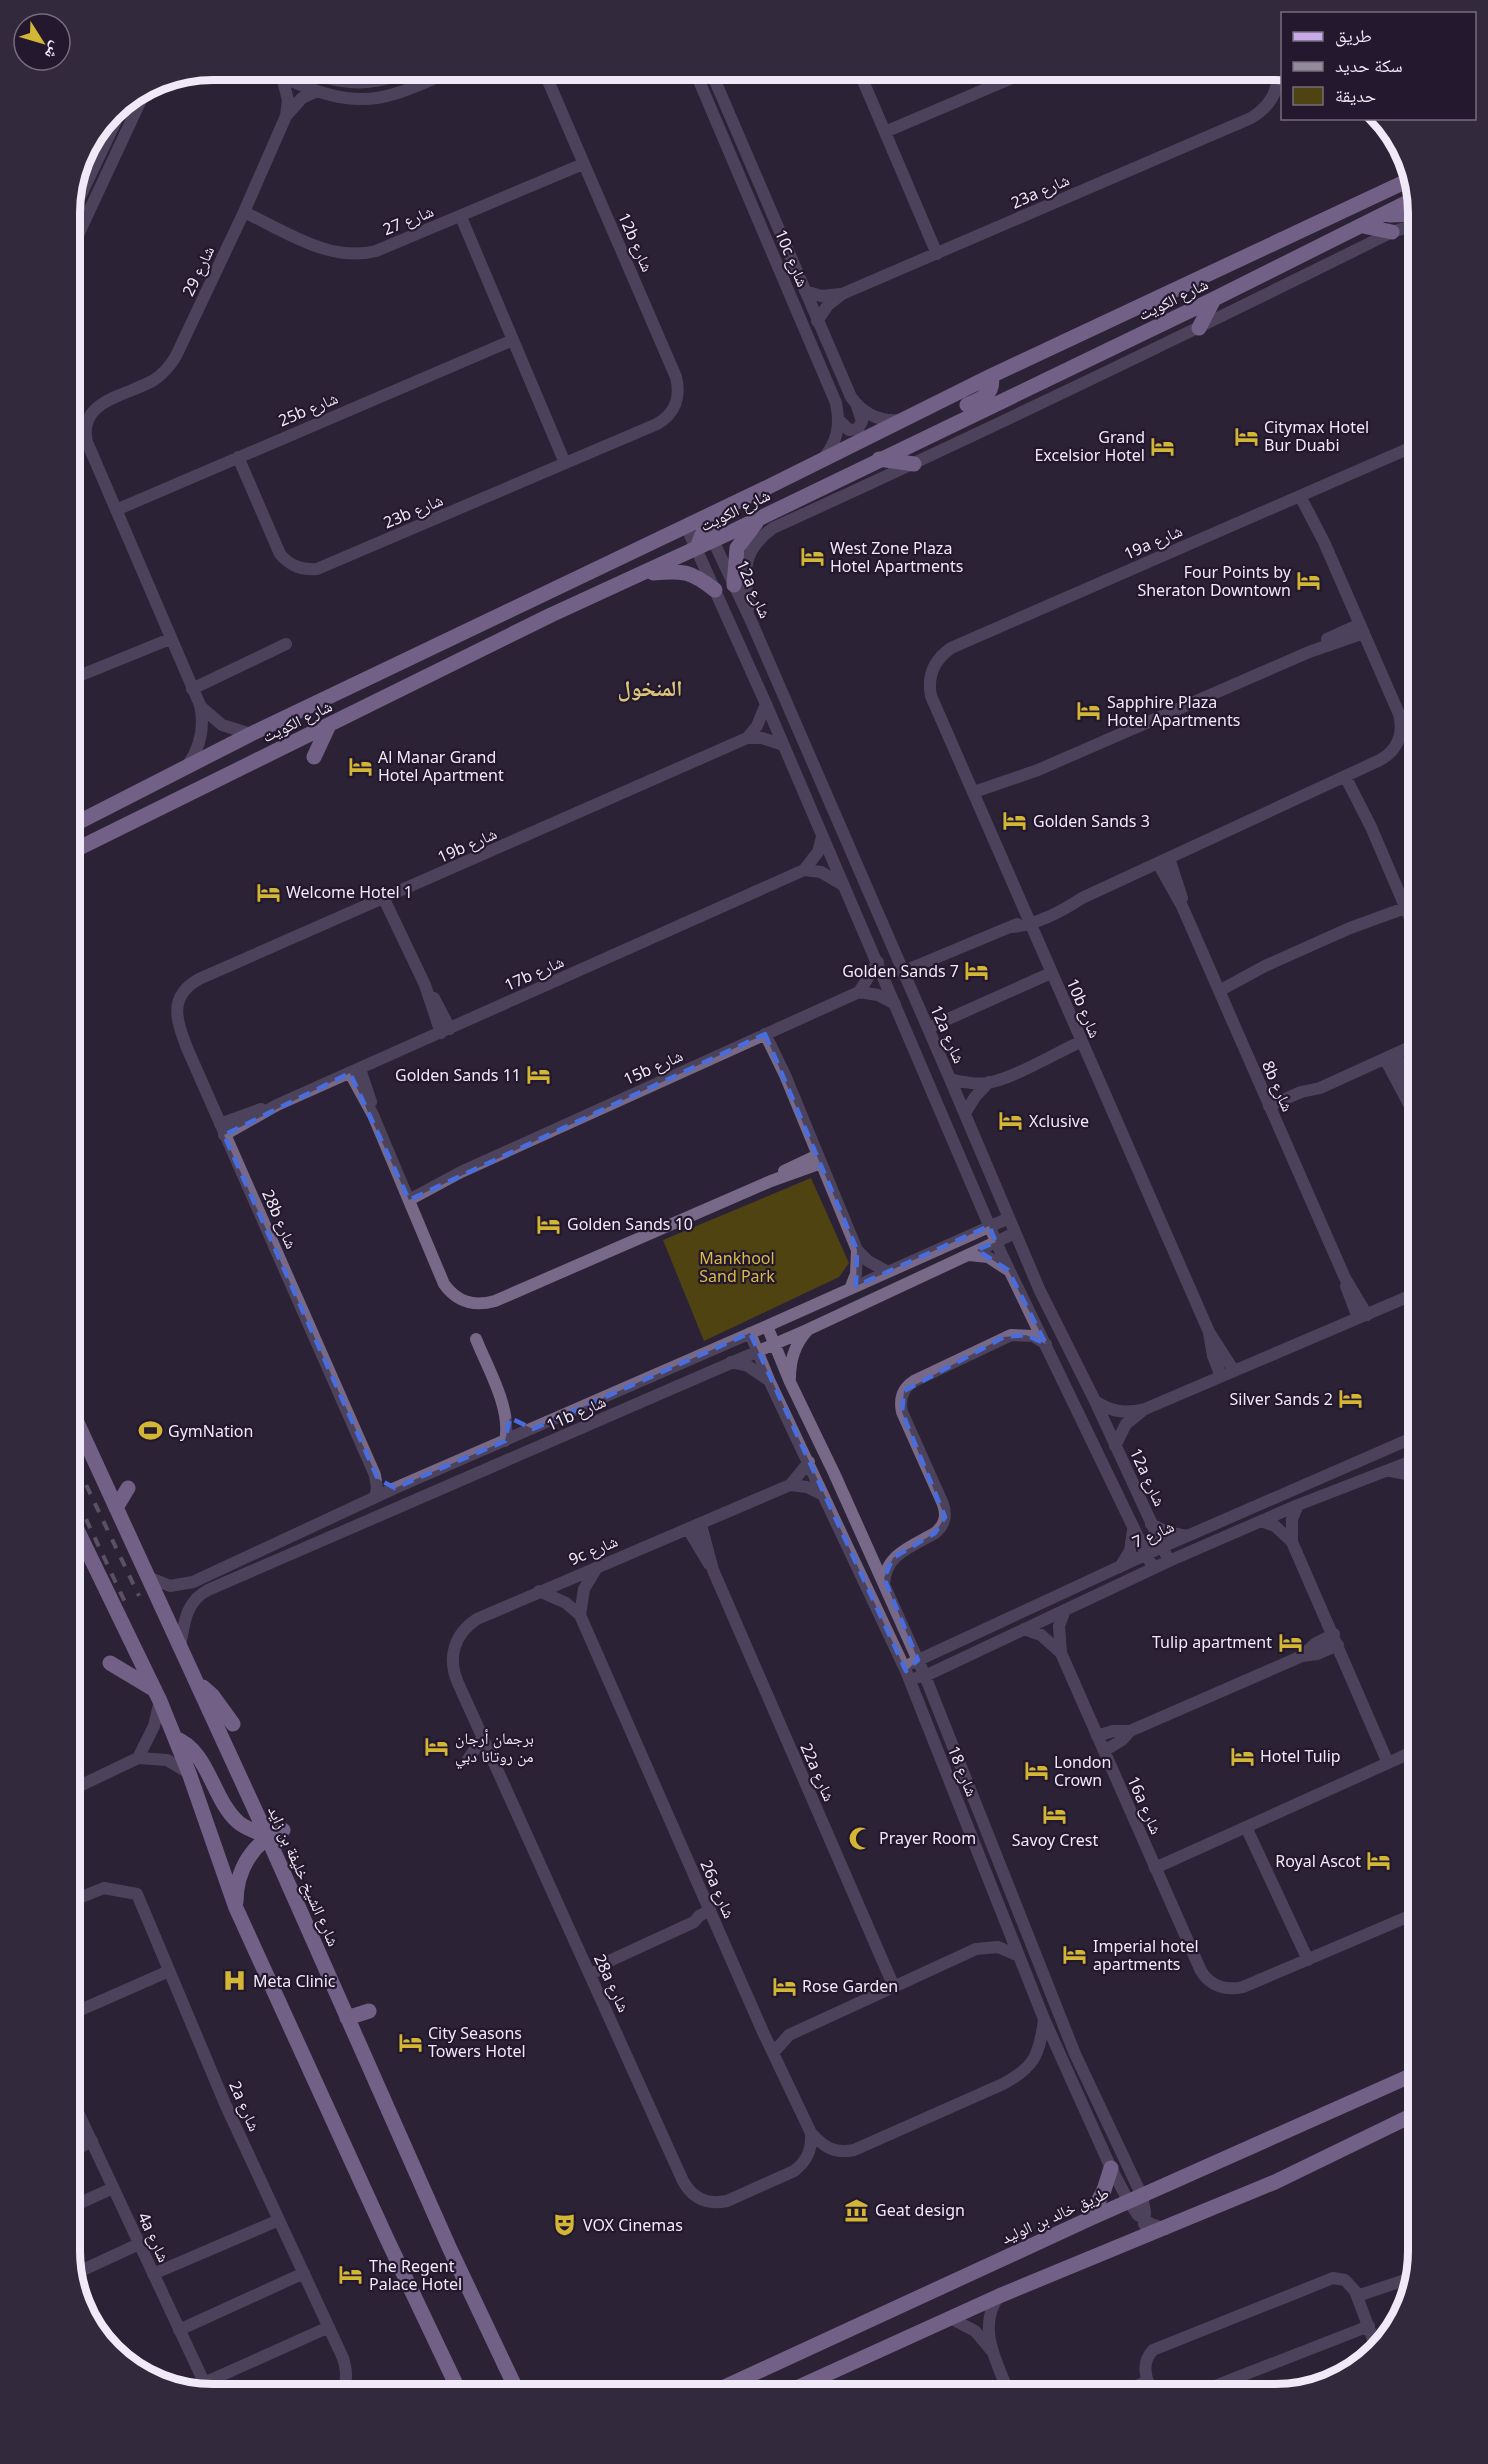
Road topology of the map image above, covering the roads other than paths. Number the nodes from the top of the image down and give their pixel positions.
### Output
1 (283, 80) edge
2 (290, 80) edge
3 (332, 80) edge
4 (386, 80) edge
5 (427, 80) edge
6 (548, 80) edge
7 (699, 80) edge
8 (715, 80) edge
9 (863, 80) edge
10 (995, 80) edge
11 (1277, 80) edge
12 (317, 91) junction
13 (140, 101) edge
14 (286, 116) junction
15 (116, 121) edge
16 (885, 132) junction
17 (583, 164) junction
18 (1402, 173) edge
19 (1405, 182) edge
20 (1382, 194) junction
21 (81, 195) edge
22 (1407, 202) edge
23 (244, 212) junction
24 (1408, 214) edge
25 (1383, 215) junction
26 (460, 217) junction
27 (1363, 226) junction
28 (1408, 228) edge
29 (80, 230) edge
30 (1392, 232) junction
31 (938, 254) junction
32 (805, 291) junction
33 (842, 294) junction
34 (1214, 299) junction
35 (817, 321) junction
36 (1199, 328) junction
37 (513, 340) junction
38 (991, 376) junction
39 (856, 405) junction
40 (839, 420) junction
41 (902, 420) junction
42 (657, 424) joint
43 (1408, 449) edge
44 (895, 451) junction
45 (238, 458) junction
46 (879, 459) junction
47 (822, 460) junction
48 (565, 464) junction
49 (914, 464) junction
50 (1304, 494) junction
51 (116, 510) junction
52 (761, 517) junction
53 (686, 526) junction
54 (708, 529) junction
55 (697, 548) junction
56 (638, 574) junction
57 (734, 585) junction
58 (715, 590) junction
59 (752, 623) junction
60 (1362, 628) junction
61 (170, 639) junction
62 (286, 644) dead end
63 (80, 676) edge
64 (192, 689) junction
65 (931, 696) joint
66 (766, 704) junction
67 (200, 705) junction
68 (329, 725) junction
69 (252, 734) junction
70 (747, 738) junction
71 (783, 745) junction
72 (314, 758) dead end
73 (188, 765) junction
74 (1349, 774) junction
75 (976, 796) junction
76 (80, 821) edge
77 (822, 837) junction
78 (80, 848) edge
79 (1163, 861) junction
80 (804, 870) junction
81 (843, 885) junction
82 (389, 897) junction
83 (1403, 904) junction
84 (1408, 915) edge
85 (1028, 921) junction
86 (878, 962) junction
87 (903, 972) junction
88 (1051, 973) junction
89 (199, 980) joint
90 (1217, 987) junction
91 (859, 992) junction
92 (895, 1004) junction
93 (928, 1028) junction
94 (445, 1031) junction
95 (770, 1033) junction
96 (1082, 1045) junction
97 (1408, 1048) edge
98 (1390, 1057) junction
99 (355, 1071) junction
100 (950, 1079) junction
101 (989, 1082) junction
102 (1408, 1088) edge
103 (1271, 1110) junction
104 (965, 1113) junction
105 (222, 1130) junction
106 (820, 1159) junction
107 (407, 1195) junction
108 (980, 1204) junction
109 (1009, 1218) junction
110 (989, 1226) junction
111 (1015, 1233) junction
112 (967, 1236) junction
113 (996, 1242) junction
114 (857, 1250) junction
115 (965, 1255) junction
116 (1008, 1270) junction
117 (888, 1272) junction
118 (850, 1289) junction
119 (1408, 1297) edge
120 (1362, 1316) junction
121 (767, 1326) junction
122 (807, 1330) junction
123 (1209, 1332) junction
124 (750, 1334) junction
125 (476, 1339) dead end
126 (774, 1344) junction
127 (1046, 1344) junction
128 (757, 1351) junction
129 (731, 1362) junction
130 (1234, 1371) junction
131 (1221, 1376) junction
132 (769, 1380) junction
133 (790, 1382) junction
134 (1095, 1401) junction
135 (1145, 1409) junction
136 (505, 1410) junction
137 (80, 1429) edge
138 (533, 1429) junction
139 (1408, 1440) edge
140 (505, 1441) junction
141 (1115, 1446) junction
142 (809, 1462) junction
143 (1408, 1463) edge
144 (1390, 1471) junction
145 (375, 1475) junction
146 (1408, 1475) edge
147 (790, 1485) junction
148 (128, 1488) dead end
149 (395, 1488) junction
150 (823, 1495) junction
151 (375, 1497) junction
152 (1298, 1505) junction
153 (116, 1508) junction
154 (1261, 1521) junction
155 (1151, 1524) junction
156 (701, 1525) junction
157 (688, 1529) junction
158 (1133, 1529) junction
159 (80, 1536) edge
160 (1189, 1537) junction
161 (1292, 1542) junction
162 (1162, 1547) junction
163 (1146, 1555) junction
164 (1169, 1561) junction
165 (597, 1566) junction
166 (1120, 1567) junction
167 (1153, 1568) junction
168 (713, 1570) junction
169 (148, 1577) junction
170 (884, 1585) junction
171 (539, 1591) junction
172 (1065, 1610) junction
173 (580, 1616) junction
174 (1024, 1629) junction
175 (1336, 1640) junction
176 (180, 1647) junction
177 (1061, 1653) junction
178 (918, 1659) junction
179 (110, 1663) dead end
180 (907, 1674) junction
181 (926, 1676) junction
182 (197, 1683) junction
183 (458, 1683) joint
184 (157, 1696) junction
185 (233, 1724) dead end
186 (1130, 1731) junction
187 (1097, 1736) junction
188 (175, 1737) junction
189 (483, 1737) junction
190 (1104, 1751) junction
191 (1408, 1754) edge
192 (138, 1758) junction
193 (467, 1761) dead end
194 (1388, 1763) junction
195 (189, 1773) junction
196 (80, 1786) edge
197 (1246, 1827) junction
198 (283, 1830) dead end
199 (267, 1836) junction
200 (1155, 1868) junction
201 (80, 1898) edge
202 (236, 1908) junction
203 (711, 1914) junction
204 (1408, 1917) edge
205 (1019, 1956) junction
206 (1308, 1960) junction
207 (588, 1970) junction
208 (169, 1971) junction
209 (894, 1987) junction
210 (80, 2010) edge
211 (369, 2011) dead end
212 (347, 2018) junction
213 (1044, 2019) junction
214 (763, 2032) junction
215 (789, 2035) junction
216 (773, 2053) junction
217 (1408, 2077) edge
218 (80, 2116) edge
219 (1408, 2117) edge
220 (810, 2133) junction
221 (92, 2141) junction
222 (80, 2147) edge
223 (1111, 2168) junction
224 (113, 2188) junction
225 (1135, 2199) junction
226 (80, 2203) edge
227 (1089, 2219) junction
228 (279, 2220) junction
229 (1145, 2220) junction
230 (1166, 2229) junction
231 (1136, 2241) junction
232 (139, 2244) junction
233 (81, 2271) edge
234 (304, 2273) junction
235 (153, 2274) junction
236 (1405, 2280) edge
237 (999, 2296) junction
238 (1357, 2296) junction
239 (952, 2319) junction
240 (1369, 2326) junction
241 (329, 2327) junction
242 (179, 2330) junction
243 (1374, 2341) edge
244 (992, 2351) junction
245 (1148, 2381) junction
246 (205, 2384) edge
247 (217, 2384) edge
248 (345, 2384) edge
249 (456, 2384) edge
250 (515, 2384) edge
251 (731, 2384) edge
252 (806, 2384) edge
253 (1006, 2384) edge
254 (1141, 2384) edge
255 (1149, 2384) edge
256 (1220, 2384) edge

1 - 14 street, شارع 29
2 - 12 street
3 - 4 street
5 - 12 street
6 - 17 street, 12b شارع
7 - 40 street, 10c شارع
8 - 32 street, 10c شارع
9 - 16 street
10 - 16 street
11 - 31 street, 23a شارع
12 - 14 street, شارع 29
13 - 29 street
14 - 23 street, شارع 29
15 - 21 street
16 - 31 street
17 - 26 street, شارع 27
17 - 42 street, 12b شارع
18 - 20 main road
19 - 20 main road, شارع الكويت
20 - 38 main road, شارع الكويت
22 - 25 main road, شارع الكويت
23 - 26 street, شارع 27
23 - 51 street, شارع 29
24 - 25 main road
25 - 27 main road, شارع الكويت
26 - 37 street
27 - 30 main road
27 - 34 main road, شارع الكويت
28 - 30 street
30 - 36 street
31 - 33 street, 23a شارع
32 - 33 street, 23a شارع
32 - 35 street, 10c شارع
33 - 35 street, 23a شارع
34 - 36 main road
34 - 44 main road, شارع الكويت
35 - 39 street, 10c شارع
36 - 49 street
37 - 45 street, 25b شارع
37 - 48 street
38 - 41 main road, شارع الكويت
38 - 44 main road
39 - 40 street
39 - 41 street
40 - 47 street
41 - 47 main road, شارع الكويت
42 - 48 street, 23b شارع
43 - 50 street, 19a شارع
44 - 46 main road, شارع الكويت
45 - 48 street, 23b شارع
45 - 51 street, 25b شارع
46 - 49 main road
46 - 52 main road, شارع الكويت
47 - 54 main road, شارع الكويت
49 - 59 street
50 - 60 street
50 - 65 street, 19a شارع
51 - 61 street
52 - 54 main road, شارع الكويت
52 - 57 main road
53 - 54 main road, شارع الكويت
53 - 55 street
53 - 69 main road, شارع الكويت
54 - 55 main road, شارع الكويت
54 - 57 street, 12a شارع
55 - 56 main road, شارع الكويت
55 - 58 street
56 - 58 main road
56 - 68 main road, شارع الكويت
57 - 59 street, 12a شارع
58 - 66 street
59 - 87 street, 12a شارع
60 - 74 street
60 - 75 street
61 - 63 street
61 - 64 street
62 - 64 street
64 - 67 street
65 - 75 street, 10b شارع
66 - 70 street
66 - 71 street
67 - 69 street
67 - 73 street
68 - 72 main road
68 - 78 main road, شارع الكويت
69 - 73 main road, شارع الكويت
70 - 71 street
70 - 82 street, 19b شارع
71 - 77 street
73 - 76 main road, شارع الكويت
74 - 79 street
74 - 83 street
75 - 85 street, 10b شارع
77 - 80 street
77 - 81 street
79 - 85 street
79 - 90 street, 8b شارع
80 - 81 street
80 - 94 street, 17b شارع
81 - 86 street
82 - 89 street, 19b شارع
82 - 94 street
83 - 84 street
83 - 90 street
85 - 87 street
85 - 88 street, 10b شارع
86 - 91 street
86 - 92 street
87 - 93 street, 12a شارع
88 - 93 street
88 - 96 street, 10b شارع
89 - 105 street, 28b شارع
90 - 103 street, 8b شارع
91 - 92 street
91 - 95 street, 15b شارع
92 - 108 street
93 - 100 street, 12a شارع
94 - 99 street, 17b شارع
95 - 106 street
95 - 107 street, 15b شارع
96 - 101 street
96 - 123 street, 10b شارع
97 - 98 street
98 - 102 street
98 - 103 street
99 - 105 street, 17b شارع
99 - 107 street
100 - 101 street
100 - 104 street, 12a شارع
101 - 104 street
103 - 120 street, 8b شارع
104 - 109 street, 12a شارع
105 - 145 street, 28b شارع
106 - 107 street
106 - 114 street
108 - 110 street
108 - 112 street
109 - 110 street, 11b شارع
109 - 111 street, 12a شارع
110 - 112 street, 11b شارع
110 - 113 street
111 - 113 street, 11b شارع
111 - 134 street, 12a شارع
112 - 117 street, 11b شارع
113 - 115 street, 11b شارع
113 - 116 street
114 - 117 street
114 - 118 street
115 - 116 street
115 - 122 street, 11b شارع
116 - 127 street
117 - 118 street, 11b شارع
118 - 121 street, 11b شارع
119 - 120 street
120 - 130 street
121 - 124 street, 11b شارع
121 - 126 street, شارع 18
122 - 126 street, 11b شارع
122 - 133 street
123 - 130 street, 10b شارع
123 - 131 street, 10b شارع
124 - 128 street, شارع 18
124 - 138 street, 11b شارع
125 - 136 street
126 - 128 street, 11b شارع
126 - 133 street, شارع 18
127 - 158 street
127 - 170 street
128 - 129 street, 11b شارع
128 - 132 street, شارع 18
129 - 132 street
129 - 176 street, 11b شارع
130 - 131 street
131 - 135 street
132 - 142 street, شارع 18
133 - 170 street, شارع 18
134 - 135 street
134 - 141 street, 12a شارع
135 - 141 street
136 - 138 street
136 - 140 street
137 - 153 main road, شارع الشيخ خليفة بن زايد
138 - 140 street, 11b شارع
139 - 160 street, شارع 7
140 - 149 street, 11b شارع
141 - 155 street, 12a شارع
142 - 147 street, 9c شارع
142 - 150 street, شارع 18
143 - 144 street, شارع 7
144 - 146 street
144 - 152 street, شارع 7
145 - 149 street
145 - 151 street, 28b شارع
147 - 150 street
147 - 156 street, 9c شارع
148 - 153 main road
149 - 151 street, 11b شارع
150 - 180 street, شارع 18
151 - 169 street, 11b شارع
152 - 154 street, شارع 7
152 - 161 street
153 - 169 main road, شارع الشيخ خليفة بن زايد
154 - 161 street
154 - 164 street, شارع 7
155 - 160 street
155 - 162 street, 12a شارع
156 - 157 street, 9c شارع
156 - 168 street, 22a شارع
157 - 165 street, 9c شارع
157 - 168 street, 22a شارع
158 - 163 street
158 - 166 street
159 - 184 main road
160 - 162 street, شارع 7
161 - 175 street
162 - 163 street, شارع 7
162 - 164 street, 12a شارع
163 - 166 street, شارع 7
163 - 167 street
164 - 167 street, شارع 7
165 - 171 street, 9c شارع
165 - 173 street
166 - 178 street, شارع 7
167 - 172 street, شارع 7
168 - 209 street, 22a شارع
169 - 176 main road, شارع الشيخ خليفة بن زايد
170 - 178 street, شارع 18
171 - 173 street
171 - 183 street, 9c شارع
172 - 174 street, شارع 7
172 - 177 street, 16a شارع
173 - 203 street, 26a شارع
174 - 177 street, 16a شارع
174 - 181 street, شارع 7
175 - 186 street
175 - 194 street
176 - 182 main road, شارع الشيخ خليفة بن زايد
177 - 187 street, 16a شارع
178 - 180 street, شارع 7
178 - 181 street, شارع 18
179 - 184 main road
180 - 181 street, شارع 7
180 - 205 street, شارع 18
181 - 225 street, شارع 18
182 - 185 main road
182 - 199 main road, شارع الشيخ خليفة بن زايد
183 - 189 street, 28a شارع
184 - 188 main road
184 - 192 street
186 - 187 street
186 - 190 street
187 - 190 street, 16a شارع
188 - 195 main road
188 - 199 main road
189 - 193 street
189 - 207 street, 28a شارع
190 - 200 street, 16a شارع
191 - 194 street
192 - 195 street
192 - 196 street
194 - 197 street
195 - 202 main road
197 - 200 street
197 - 206 street
198 - 199 main road
199 - 202 main road
199 - 212 main road, شارع الشيخ خليفة بن زايد
200 - 206 street, 16a شارع
201 - 208 street, 2a شارع
202 - 249 main road
203 - 207 street
203 - 214 street, 26a شارع
204 - 206 street
205 - 209 street
205 - 213 street, شارع 18
207 - 220 street, 28a شارع
208 - 210 street
208 - 228 street, 2a شارع
209 - 215 street
211 - 212 main road
212 - 250 main road, شارع الشيخ خليفة بن زايد
213 - 220 street
213 - 223 street, شارع 18
214 - 215 street
214 - 216 street, 26a شارع
215 - 216 street
216 - 220 street, 26a شارع
217 - 225 main road, طريق خالد بن الوليد
218 - 221 street, 4a شارع
219 - 230 main road
221 - 222 street
221 - 224 street, 4a شارع
223 - 225 street, شارع 18
223 - 227 main road
224 - 226 street
224 - 232 street, 4a شارع
225 - 227 main road, طريق خالد بن الوليد
225 - 229 street, شارع 18
227 - 251 main road, طريق خالد بن الوليد
228 - 234 street, 2a شارع
228 - 235 street
229 - 230 street
229 - 231 street
230 - 231 main road
231 - 237 main road
232 - 233 street
232 - 235 street, 4a شارع
234 - 241 street, 2a شارع
234 - 242 street
235 - 242 street, 4a شارع
236 - 238 street
237 - 239 main road
237 - 244 street
238 - 240 street
238 - 245 street
239 - 244 street
239 - 252 main road
240 - 243 street
240 - 256 street
241 - 247 street
241 - 248 street, 2a شارع
242 - 246 street, 4a شارع
244 - 253 street
245 - 254 street
245 - 255 street

